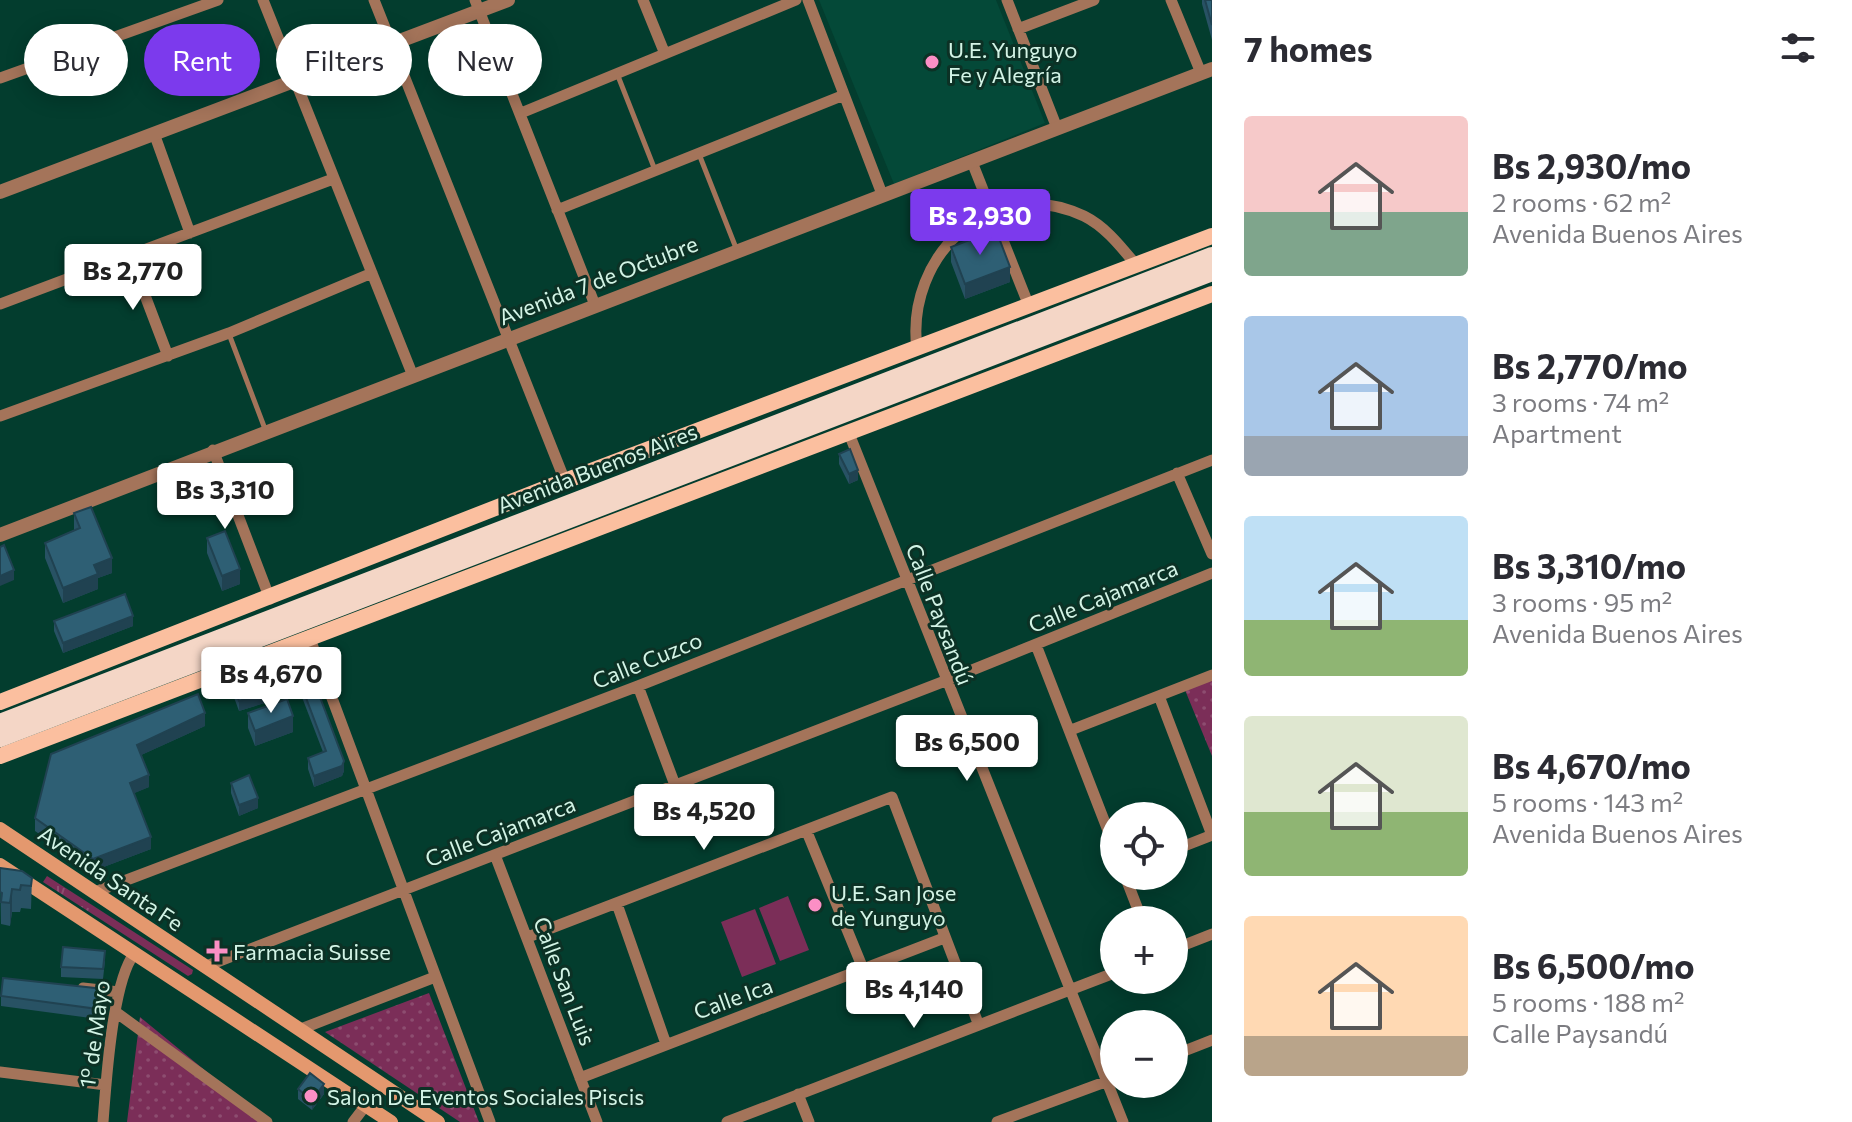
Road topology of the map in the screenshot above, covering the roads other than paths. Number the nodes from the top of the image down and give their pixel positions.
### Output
1 (218, 0) edge
2 (263, 0) edge
3 (374, 0) edge
4 (508, 0) edge
5 (643, 0) edge
6 (796, 0) edge
7 (808, 0) edge
8 (1007, 0) edge
9 (1094, 0) edge
10 (1171, 0) edge
11 (477, 6) edge
12 (384, 24) edge
13 (1018, 29) junction
14 (276, 34) edge
15 (412, 36) edge
16 (665, 54) junction
17 (1206, 71) edge
18 (618, 75) junction
19 (0, 78) edge
20 (276, 90) edge
21 (844, 95) junction
22 (300, 96) edge
23 (412, 96) edge
24 (521, 113) junction
25 (1057, 128) junction
26 (155, 136) junction
27 (698, 153) junction
28 (972, 162) junction
29 (655, 170) junction
30 (333, 179) junction
31 (0, 192) edge
32 (882, 194) junction
33 (557, 210) junction
34 (992, 212) junction
35 (190, 233) junction
36 (1212, 236) edge
37 (737, 250) junction
38 (130, 256) junction
39 (1212, 256) edge
40 (1137, 266) junction
41 (1212, 272) edge
42 (372, 273) junction
43 (1212, 294) edge
44 (0, 304) edge
45 (595, 305) junction
46 (1029, 306) junction
47 (229, 333) junction
48 (508, 338) junction
49 (917, 349) junction
50 (168, 356) junction
51 (413, 376) junction
52 (0, 416) edge
53 (848, 431) junction
54 (266, 432) junction
55 (213, 450) junction
56 (1212, 460) edge
57 (1177, 473) junction
58 (565, 481) junction
59 (0, 535) edge
60 (1212, 554) edge
61 (1212, 573) edge
62 (905, 578) junction
63 (270, 599) junction
64 (310, 639) junction
65 (1036, 645) junction
66 (1212, 675) edge
67 (945, 681) junction
68 (638, 686) junction
69 (1159, 696) junction
70 (0, 702) edge
71 (0, 723) edge
72 (1071, 730) junction
73 (0, 738) edge
74 (0, 756) edge
75 (675, 785) junction
76 (363, 789) junction
77 (1100, 808) edge
78 (0, 829) edge
79 (807, 832) junction
80 (1212, 835) edge
81 (1188, 844) edge
82 (495, 855) junction
83 (0, 865) edge
84 (401, 890) junction
85 (95, 892) junction
86 (617, 904) junction
87 (1212, 934) edge
88 (528, 937) junction
89 (944, 938) junction
90 (1188, 943) edge
91 (134, 954) junction
92 (204, 967) junction
93 (864, 971) junction
94 (435, 977) junction
95 (1100, 978) edge
96 (74, 987) edge
97 (1071, 989) junction
98 (119, 992) junction
99 (117, 1013) junction
100 (978, 1023) junction
101 (301, 1029) junction
102 (1212, 1040) edge
103 (666, 1044) junction
104 (1188, 1049) edge
105 (1100, 1055) edge
106 (0, 1072) edge
107 (580, 1078) junction
108 (1100, 1084) edge
109 (106, 1085) junction
110 (798, 1094) junction
111 (1116, 1098) edge
112 (366, 1105) junction
113 (103, 1122) edge
114 (267, 1122) edge
115 (353, 1122) edge
116 (391, 1122) edge
117 (438, 1122) edge
118 (490, 1122) edge
119 (597, 1122) edge
120 (727, 1122) edge
121 (809, 1122) edge
122 (997, 1122) edge
123 (1123, 1122) edge

1 - 19 street
2 - 14 street
3 - 12 street
4 - 11 street
5 - 16 street
6 - 16 street
7 - 21 street
8 - 13 street
9 - 13 street
10 - 17 street
11 - 15 street
11 - 24 street
13 - 25 street
16 - 18 street
17 - 25 street, Avenida 7 de Octubre
18 - 24 street
18 - 29 lane
20 - 26 street
21 - 27 street
21 - 32 street
22 - 30 street
23 - 48 street
24 - 33 street
25 - 28 street, Avenida 7 de Octubre
26 - 31 street
26 - 35 street
27 - 29 street
27 - 37 lane
28 - 32 street, Avenida 7 de Octubre
28 - 34 street
29 - 33 street
30 - 35 street
30 - 42 street
32 - 37 street, Avenida 7 de Octubre
33 - 45 street
34 - 40 street
34 - 46 street
34 - 49 street
35 - 38 street
36 - 40 main road, Avenida Buenos Aires
37 - 45 street, Avenida 7 de Octubre
38 - 44 street
38 - 50 street
39 - 71 highway, Avenida Buenos Aires
40 - 46 main road, Avenida Buenos Aires
41 - 73 highway, Avenida Buenos Aires
42 - 47 street
42 - 51 street
43 - 53 main road
45 - 48 street, Avenida 7 de Octubre
46 - 49 main road, Avenida Buenos Aires
47 - 50 street
47 - 54 lane
48 - 51 street, Avenida 7 de Octubre
48 - 58 street
49 - 58 main road, Avenida Buenos Aires
50 - 52 street
51 - 54 street, Avenida 7 de Octubre
53 - 62 street, Calle Paysandú
53 - 64 main road
54 - 55 street, Avenida 7 de Octubre
55 - 59 street, Avenida 7 de Octubre
55 - 63 street
56 - 57 street, Calle Cuzco
57 - 60 street
57 - 62 street, Calle Cuzco
58 - 63 main road, Avenida Buenos Aires
61 - 65 street, Calle Cajamarca
62 - 67 street, Calle Paysandú
62 - 68 street, Calle Cuzco
63 - 70 main road, Avenida Buenos Aires
64 - 74 main road
64 - 76 street
65 - 67 street, Calle Cajamarca
65 - 72 street
66 - 69 street
67 - 75 street, Calle Cajamarca
67 - 97 street, Calle Paysandú
68 - 75 street
68 - 76 street, Calle Cuzco
69 - 72 street
69 - 80 street
72 - 77 street
75 - 82 street, Calle Cajamarca
76 - 84 street
76 - 85 street, Calle Cuzco
78 - 85 main road, Avenida Santa Fe
79 - 86 street
79 - 89 street
79 - 93 street
80 - 81 street
82 - 84 street, Calle Cajamarca
82 - 88 street, Calle San Luis
83 - 91 main road
84 - 92 street, Calle Cajamarca
84 - 94 street
85 - 92 main road, Avenida Santa Fe
86 - 88 street
86 - 103 street
87 - 90 street
88 - 107 street, Calle San Luis
89 - 93 street, Calle Ica
89 - 100 street
91 - 98 street, 1º de Mayo
91 - 112 main road
92 - 101 main road, Avenida Santa Fe
93 - 103 street, Calle Ica
94 - 101 street
94 - 118 street
95 - 97 street
96 - 98 street
97 - 100 street
97 - 105 street, Calle Paysandú
98 - 99 street, 1º de Mayo
99 - 109 street, 1º de Mayo
99 - 114 street
100 - 110 street
101 - 117 main road, Avenida Santa Fe
102 - 104 street
103 - 107 street, Calle Ica
106 - 109 street
107 - 119 street, Calle San Luis
108 - 122 street
109 - 113 street, 1º de Mayo
110 - 120 street
110 - 121 street
111 - 123 street, Calle Paysandú
112 - 115 street
112 - 116 main road

